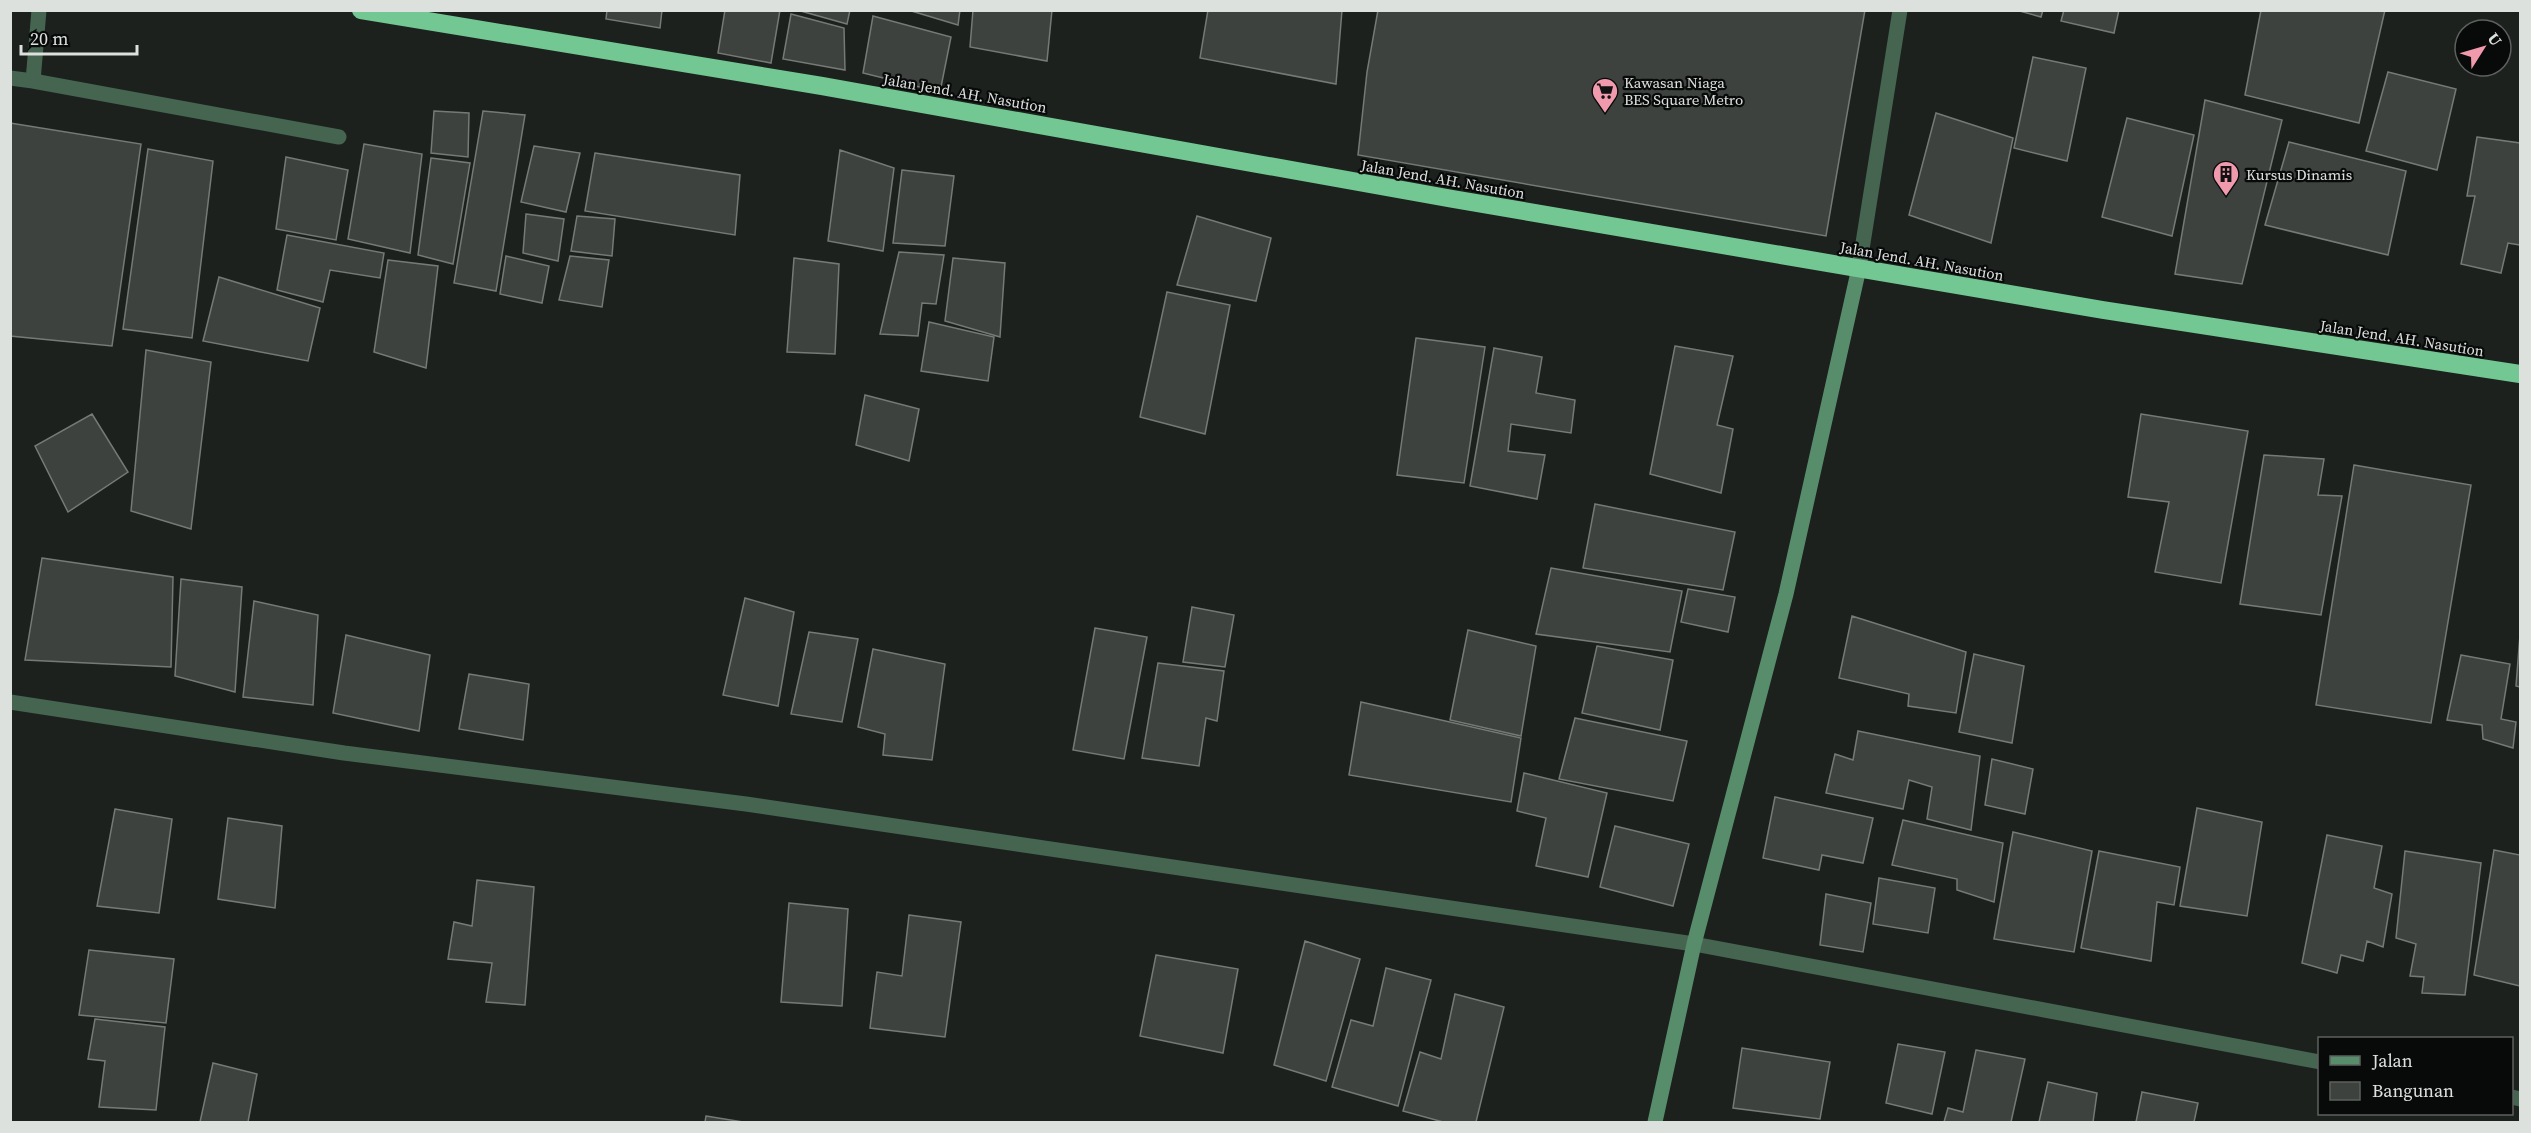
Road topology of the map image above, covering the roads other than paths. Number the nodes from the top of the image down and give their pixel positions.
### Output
1 (39, 10) edge
2 (361, 10) edge
3 (1900, 10) edge
4 (10, 78) edge
5 (33, 81) junction
6 (339, 137) dead end
7 (1858, 268) junction
8 (2520, 374) edge
9 (10, 702) edge
10 (1694, 944) junction
11 (2318, 1062) edge
12 (1655, 1122) edge

1 - 5 street
2 - 7 highway, Jalan Jend. AH. Nasution
3 - 7 street
4 - 5 street
5 - 6 street
7 - 8 highway, Jalan Jend. AH. Nasution
7 - 10 street
9 - 10 street
10 - 11 street
10 - 12 street

